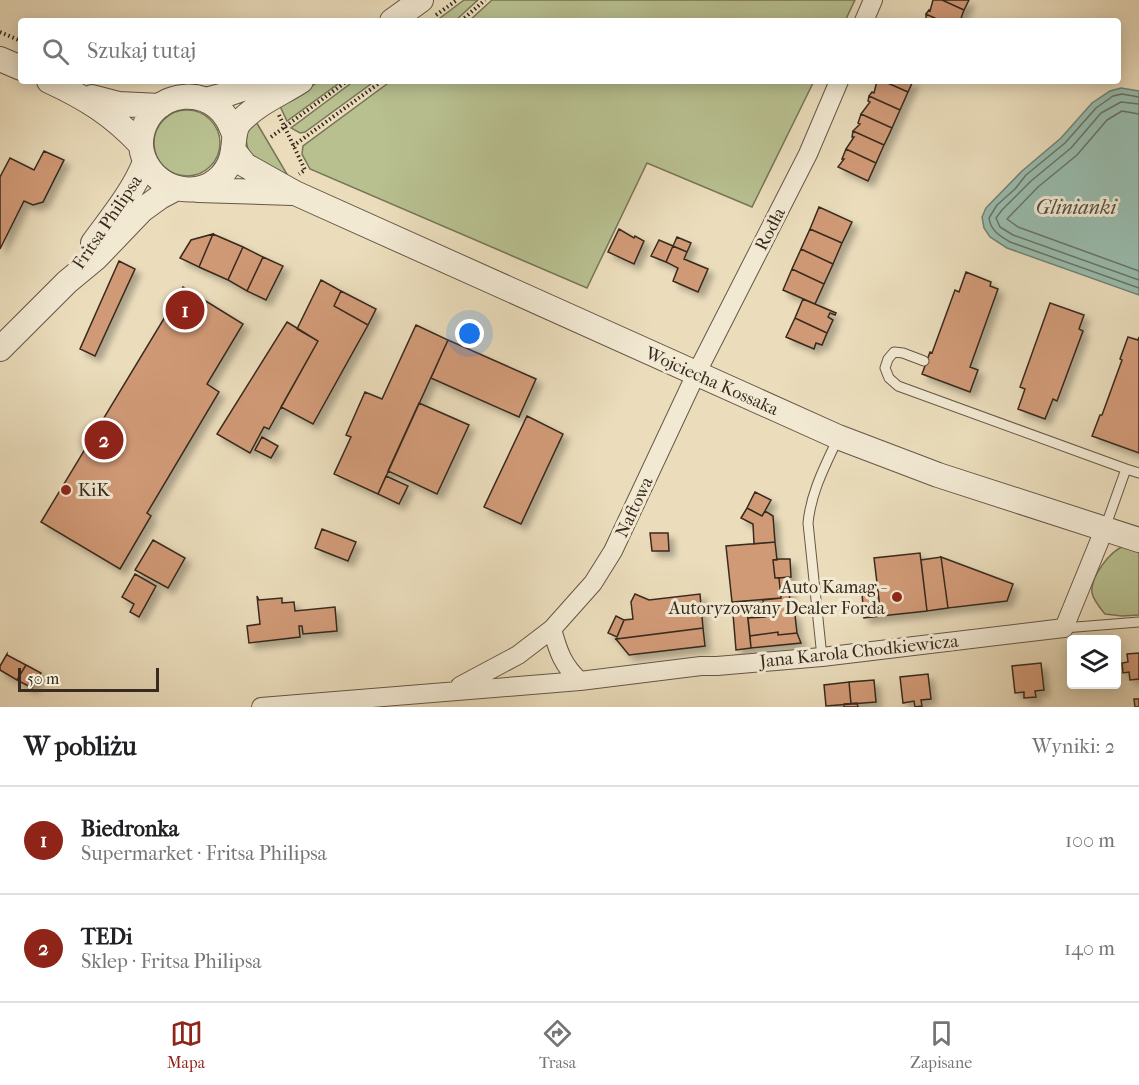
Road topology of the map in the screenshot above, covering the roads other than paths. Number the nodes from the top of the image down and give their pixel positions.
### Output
1 (421, 0) edge
2 (873, 0) edge
3 (396, 18) edge
4 (865, 18) edge
5 (0, 59) edge
6 (18, 67) edge
7 (56, 84) edge
8 (257, 84) edge
9 (296, 84) edge
10 (838, 84) edge
11 (75, 93) junction
12 (205, 100) junction
13 (159, 106) junction
14 (234, 142) junction
15 (143, 154) junction
16 (185, 189) junction
17 (295, 193) junction
18 (67, 282) junction
19 (0, 349) edge
20 (924, 361) dead end
21 (696, 374) junction
22 (838, 437) junction
23 (1126, 469) junction
24 (1139, 473) edge
25 (1104, 530) junction
26 (1139, 540) edge
27 (1139, 622) edge
28 (1065, 628) junction
29 (552, 629) junction
30 (822, 657) junction
31 (579, 681) junction
32 (454, 691) junction
33 (261, 707) edge

1 - 3 street
2 - 4 street
5 - 6 street
7 - 11 street
8 - 12 street
9 - 14 street
10 - 21 street, Rodła
11 - 13 street
11 - 15 street
12 - 13 street
12 - 14 street
13 - 15 street
14 - 16 street
14 - 17 street, Wojciecha Kossaka
15 - 16 street
15 - 18 street, Fritsa Philipsa
16 - 17 street, Wojciecha Kossaka
16 - 18 street, Fritsa Philipsa
17 - 21 street, Wojciecha Kossaka
18 - 19 street, Fritsa Philipsa
20 - 23 lane
21 - 22 street, Wojciecha Kossaka
21 - 29 street, Naftowa
22 - 25 street, Wojciecha Kossaka
22 - 30 lane
23 - 24 lane
23 - 25 lane
25 - 26 street, Wojciecha Kossaka
25 - 28 street
27 - 28 lane, Jana Karola Chodkiewicza
28 - 30 street, Jana Karola Chodkiewicza
29 - 31 street
29 - 32 street, Naftowa
30 - 31 street, Jana Karola Chodkiewicza
31 - 32 street, Naftowa
32 - 33 street, Naftowa

